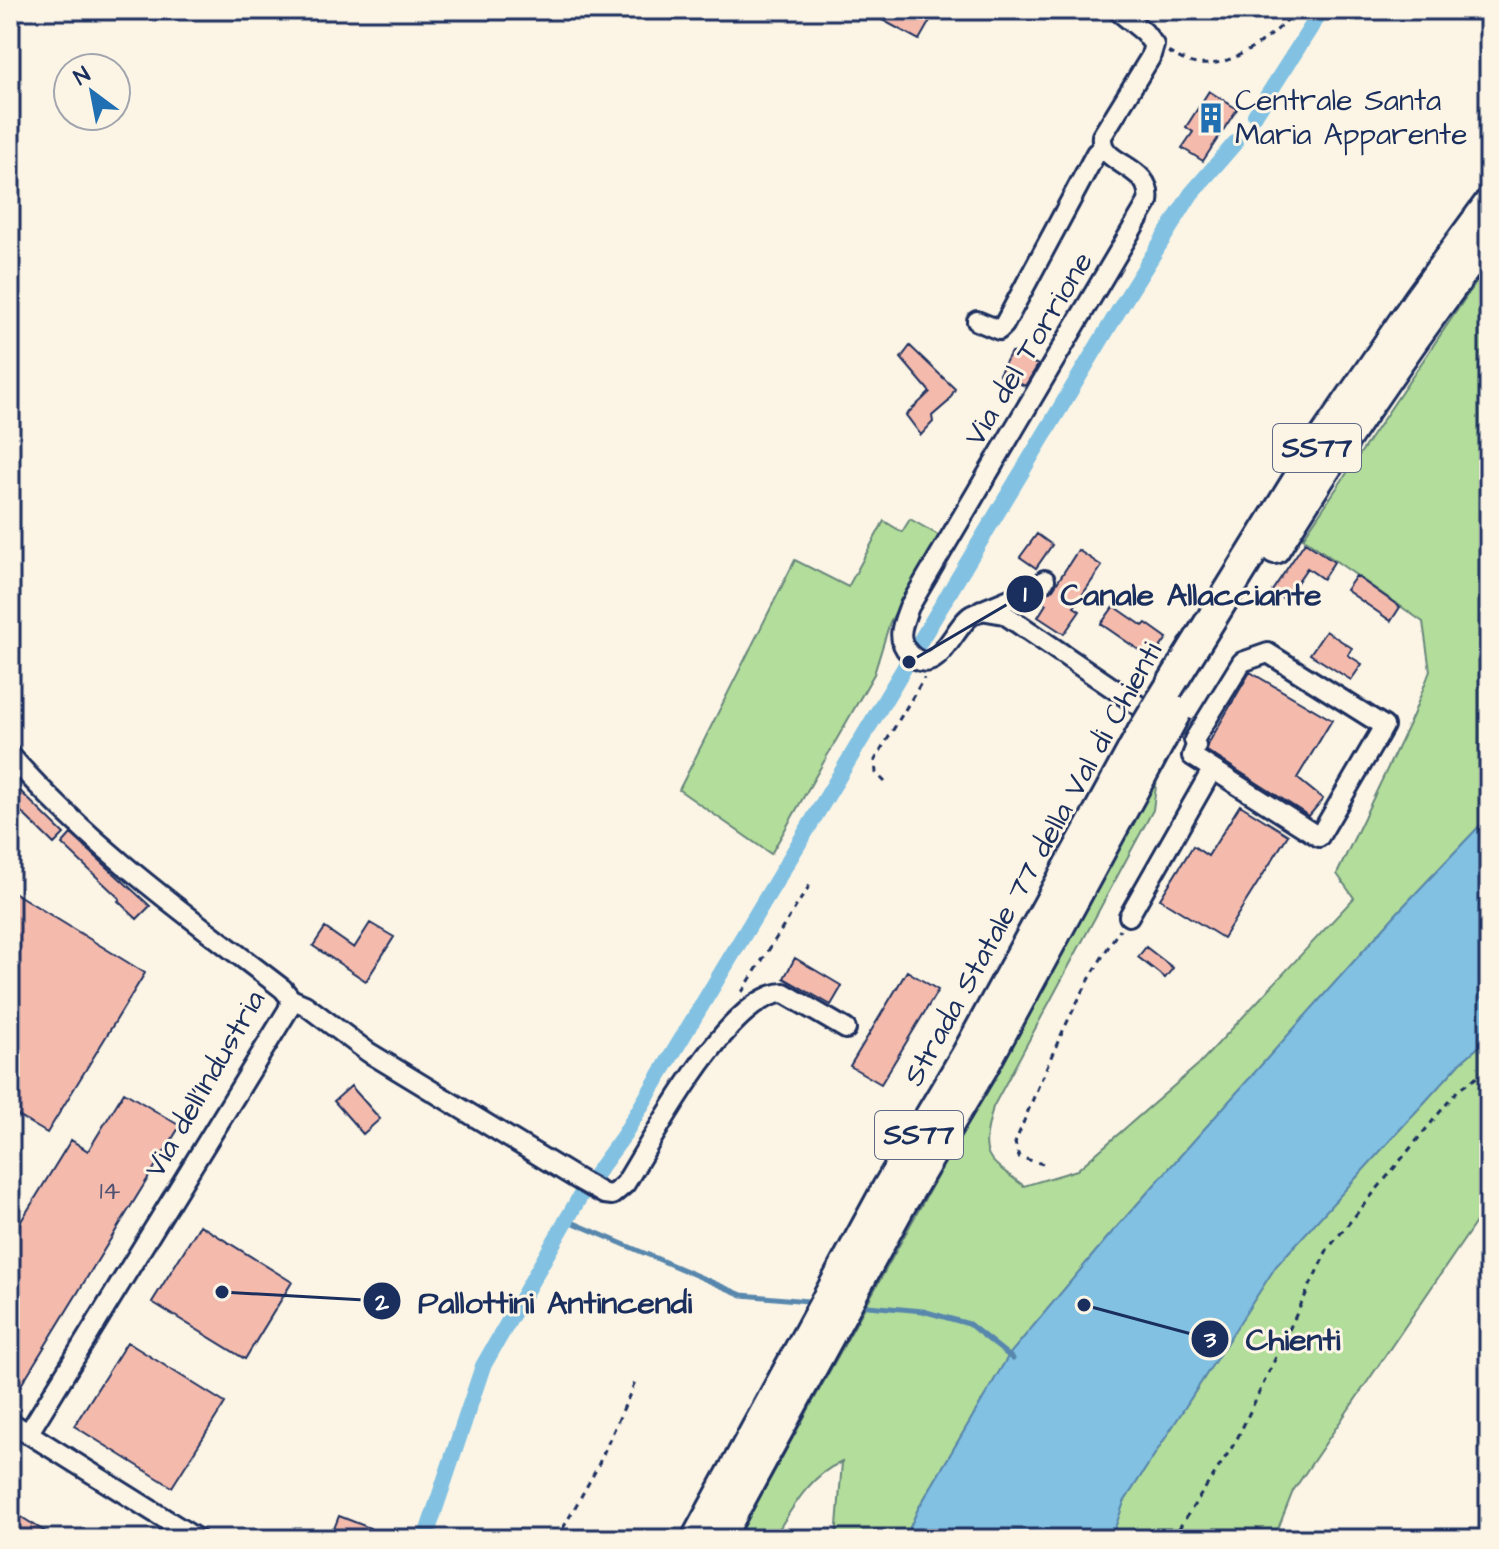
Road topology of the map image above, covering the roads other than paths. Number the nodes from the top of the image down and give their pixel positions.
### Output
1 (1117, 10) edge
2 (1103, 148) junction
3 (1489, 203) edge
4 (1489, 237) edge
5 (977, 321) dead end
6 (1045, 580) dead end
7 (981, 610) junction
8 (1168, 706) junction
9 (1152, 736) junction
10 (1194, 740) junction
11 (10, 755) edge
12 (1212, 770) junction
13 (1129, 916) road end
14 (291, 999) junction
15 (846, 1029) dead end
16 (10, 1422) edge
17 (28, 1434) junction
18 (197, 1539) edge
19 (696, 1539) edge
20 (719, 1539) edge

1 - 2 street
2 - 5 street
2 - 7 street, Via del Torrione
3 - 8 highway, Strada Statale 77 della Val di Chienti / SS77
4 - 8 highway, Strada Statale 77 della Val di Chienti / SS77
6 - 7 street
7 - 10 street
8 - 9 highway, Strada Statale 77 della Val di Chienti / SS77, bridge
9 - 19 highway, Strada Statale 77 della Val di Chienti / SS77
9 - 20 highway, Strada Statale 77 della Val di Chienti / SS77
10 - 12 street
10 - 12 street
11 - 14 street, Via dell'Industria
12 - 13 street
14 - 15 street
14 - 17 street, Via dell'Industria
16 - 17 street
17 - 18 street

